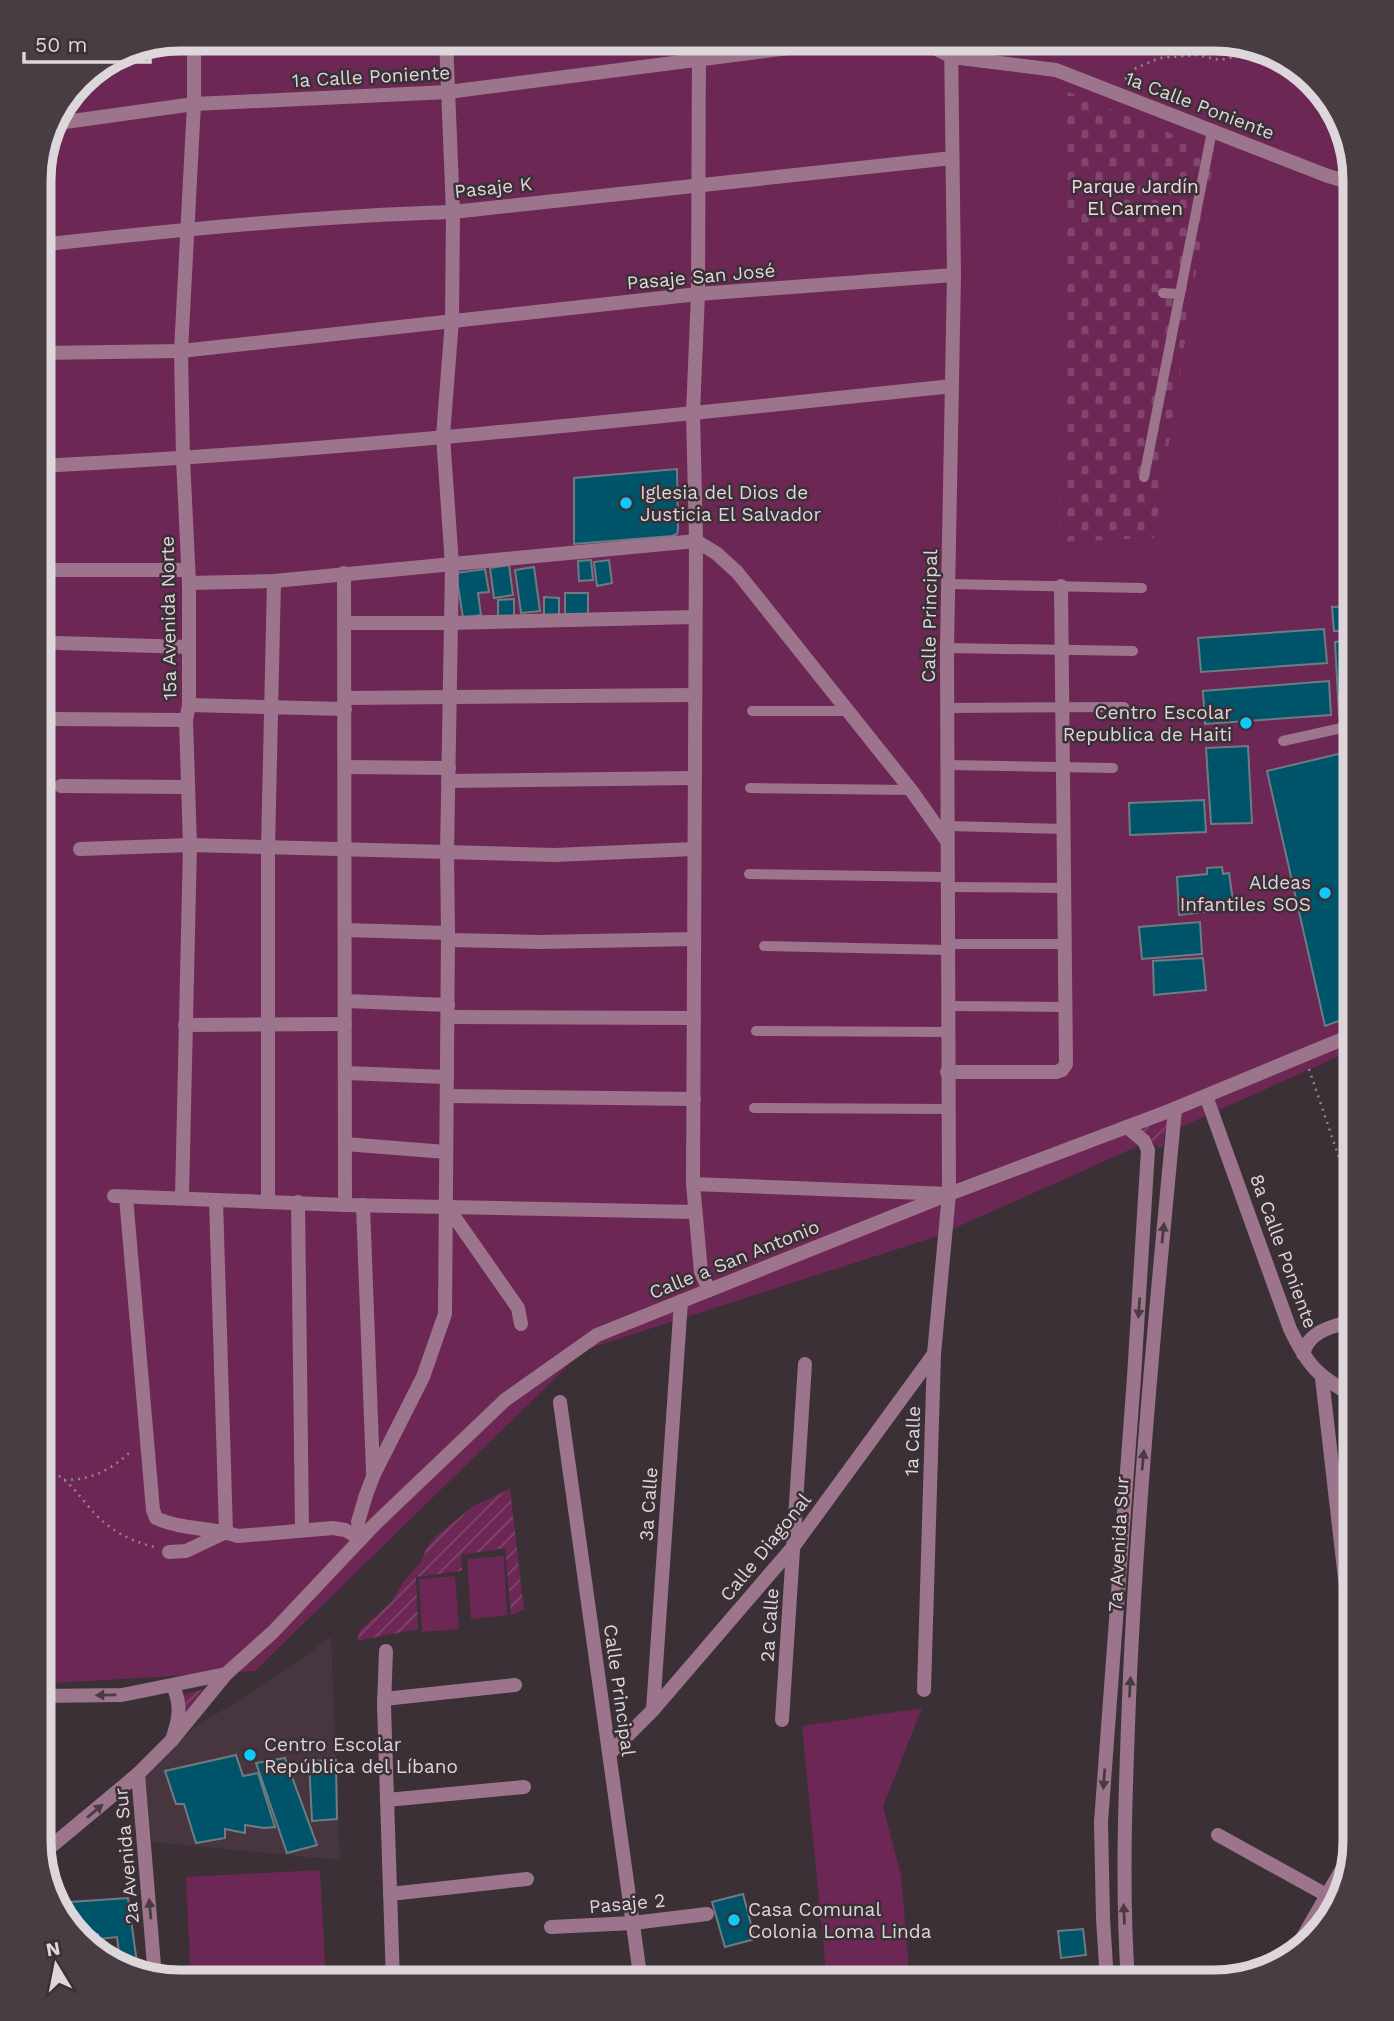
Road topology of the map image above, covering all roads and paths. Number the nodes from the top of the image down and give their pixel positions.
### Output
1 (194, 51) edge
2 (446, 51) edge
3 (699, 51) edge
4 (763, 51) edge
5 (940, 51) edge
6 (952, 51) edge
7 (1245, 55) edge
8 (952, 57) junction
9 (699, 59) junction
10 (448, 92) junction
11 (1113, 92) junction
12 (194, 104) junction
13 (64, 122) edge
14 (1212, 131) junction
15 (951, 158) junction
16 (1343, 180) edge
17 (699, 183) junction
18 (453, 212) junction
19 (188, 229) junction
20 (51, 244) edge
21 (954, 275) junction
22 (1163, 293) dead end
23 (698, 294) junction
24 (1180, 294) junction
25 (452, 320) junction
26 (181, 351) junction
27 (51, 354) edge
28 (952, 386) junction
29 (693, 413) junction
30 (443, 436) junction
31 (183, 459) junction
32 (51, 465) edge
33 (1144, 477) dead end
34 (696, 541) junction
35 (452, 565) junction
36 (54, 570) dead end
37 (344, 573) junction
38 (188, 576) junction
39 (274, 581) junction
40 (950, 584) junction
41 (1061, 586) junction
42 (1142, 588) dead end
43 (695, 617) junction
44 (345, 623) junction
45 (450, 623) junction
46 (58, 643) dead end
47 (188, 647) junction
48 (947, 648) junction
49 (1062, 649) junction
50 (1133, 650) dead end
51 (695, 695) junction
52 (450, 697) junction
53 (345, 703) junction
54 (272, 707) junction
55 (1062, 707) junction
56 (1124, 707) dead end
57 (947, 708) junction
58 (848, 710) junction
59 (752, 711) dead end
60 (187, 713) junction
61 (54, 719) dead end
62 (1343, 728) edge
63 (1283, 741) dead end
64 (947, 765) junction
65 (345, 767) junction
66 (1063, 767) junction
67 (1112, 768) dead end
68 (448, 774) junction
69 (694, 778) junction
70 (61, 786) dead end
71 (186, 787) junction
72 (750, 788) dead end
73 (911, 790) junction
74 (1064, 829) junction
75 (947, 833) junction
76 (190, 845) junction
77 (268, 848) junction
78 (80, 849) dead end
79 (344, 849) junction
80 (694, 849) junction
81 (447, 853) junction
82 (749, 874) dead end
83 (947, 882) junction
84 (1064, 888) junction
85 (345, 930) junction
86 (448, 937) junction
87 (694, 939) junction
88 (1065, 944) junction
89 (764, 946) dead end
90 (947, 947) junction
91 (346, 1001) junction
92 (947, 1006) junction
93 (1065, 1007) junction
94 (448, 1011) junction
95 (694, 1018) junction
96 (267, 1024) junction
97 (345, 1024) junction
98 (185, 1025) junction
99 (756, 1031) dead end
100 (948, 1032) junction
101 (1343, 1039) edge
102 (1305, 1055) junction
103 (947, 1072) junction
104 (345, 1073) junction
105 (447, 1077) junction
106 (447, 1096) junction
107 (1206, 1096) junction
108 (694, 1099) junction
109 (754, 1108) dead end
110 (948, 1109) junction
111 (1175, 1109) junction
112 (1127, 1127) junction
113 (345, 1144) junction
114 (446, 1152) junction
115 (1343, 1167) edge
116 (693, 1184) junction
117 (949, 1194) junction
118 (182, 1197) junction
119 (216, 1200) junction
120 (268, 1201) junction
121 (298, 1202) junction
122 (345, 1205) junction
123 (363, 1205) junction
124 (446, 1205) junction
125 (695, 1212) junction
126 (709, 1290) junction
127 (681, 1301) junction
128 (1343, 1324) edge
129 (521, 1325) dead end
130 (934, 1354) junction
131 (1303, 1354) junction
132 (805, 1364) dead end
133 (1322, 1378) junction
134 (1343, 1390) edge
135 (560, 1402) dead end
136 (146, 1436) junction
137 (51, 1473) edge
138 (373, 1475) junction
139 (64, 1480) junction
140 (302, 1529) junction
141 (226, 1532) junction
142 (361, 1539) junction
143 (793, 1547) junction
144 (169, 1552) joint
145 (1343, 1556) edge
146 (386, 1651) dead end
147 (226, 1674) junction
148 (515, 1685) dead end
149 (173, 1686) junction
150 (924, 1690) dead end
151 (51, 1696) edge
152 (384, 1699) junction
153 (653, 1710) junction
154 (782, 1720) dead end
155 (172, 1740) junction
156 (610, 1753) junction
157 (138, 1774) junction
158 (524, 1787) dead end
159 (387, 1800) junction
160 (1218, 1835) dead end
161 (51, 1846) edge
162 (1339, 1873) edge
163 (527, 1879) dead end
164 (390, 1894) junction
165 (1326, 1895) junction
166 (1330, 1897) edge
167 (707, 1914) dead end
168 (633, 1923) junction
169 (551, 1927) dead end
170 (1306, 1931) edge
171 (154, 1968) edge
172 (393, 1970) edge
173 (639, 1970) edge
174 (1106, 1970) edge
175 (1127, 1970) edge

1 - 12 street, 15a Avenida Norte
2 - 10 street
3 - 9 street
4 - 9 street, 1a Calle Poniente
5 - 8 street, 1a Calle Poniente
6 - 8 street, Calle Principal
7 - 11 path
8 - 11 street, 1a Calle Poniente
8 - 15 street, Calle Principal
9 - 10 street, 1a Calle Poniente
9 - 17 street
10 - 12 street, 1a Calle Poniente
10 - 18 street
11 - 14 street, 1a Calle Poniente
12 - 13 street, 1a Calle Poniente
12 - 19 street, 15a Avenida Norte
14 - 16 street, 1a Calle Poniente
14 - 24 lane
15 - 17 street, Pasaje K
15 - 21 street, Calle Principal
17 - 18 street, Pasaje K
17 - 23 street
18 - 19 street, Pasaje K
18 - 25 street
19 - 20 street, Pasaje K
19 - 26 street, 15a Avenida Norte
21 - 23 street, Pasaje San José
21 - 28 street, Calle Principal
22 - 24 lane
23 - 25 street, Pasaje San José
23 - 29 street
24 - 33 lane
25 - 26 street, Pasaje San José
25 - 30 street
26 - 27 street, Pasaje San José
26 - 31 street, 15a Avenida Norte
28 - 29 street
28 - 40 street, Calle Principal
29 - 30 street
29 - 34 street
30 - 31 street
30 - 35 street
31 - 32 street
31 - 38 street, 15a Avenida Norte
34 - 35 street
34 - 43 street
34 - 58 street
35 - 37 street
35 - 45 street
36 - 38 street
37 - 39 street
37 - 44 street
38 - 39 street
38 - 47 street, 15a Avenida Norte
39 - 54 street
40 - 41 lane
40 - 48 street, Calle Principal
41 - 42 lane
41 - 49 street
43 - 45 street
43 - 51 street
44 - 45 street
44 - 53 street
45 - 52 street
46 - 47 street
47 - 60 street, 15a Avenida Norte
48 - 49 lane
48 - 57 street, Calle Principal
49 - 50 lane
49 - 55 street
51 - 52 street
51 - 69 street
52 - 53 street
52 - 68 street
53 - 54 street
53 - 65 street
54 - 60 street
54 - 77 street
55 - 56 lane
55 - 57 lane
55 - 66 street
57 - 64 street, Calle Principal
58 - 59 lane
58 - 73 street
60 - 61 street
60 - 71 street, 15a Avenida Norte
62 - 63 lane
64 - 66 lane
64 - 75 street, Calle Principal
65 - 68 street
65 - 79 street
66 - 67 lane
66 - 74 street
68 - 69 street
68 - 81 street
69 - 80 street
70 - 71 street
71 - 76 street, 15a Avenida Norte
72 - 73 lane
73 - 75 street
74 - 75 lane
74 - 84 street
75 - 83 street, Calle Principal
76 - 77 street
76 - 78 street
76 - 98 street, 15a Avenida Norte
77 - 79 street
77 - 96 street
79 - 81 street
79 - 85 street
80 - 81 street
80 - 87 street
81 - 86 street
82 - 83 lane
83 - 84 lane
83 - 90 street, Calle Principal
84 - 88 street
85 - 86 street
85 - 91 street
86 - 87 street
86 - 94 street
87 - 95 street
88 - 90 lane
88 - 93 street
89 - 90 lane
90 - 92 street, Calle Principal
91 - 94 street
91 - 97 street
92 - 93 lane
92 - 100 street, Calle Principal
93 - 103 street
94 - 95 street
94 - 105 street
95 - 108 street
96 - 97 street
96 - 98 street
96 - 120 street
97 - 104 street
98 - 118 street, 15a Avenida Norte
99 - 100 lane
100 - 103 street, Calle Principal
101 - 102 street, Calle a San Antonio
102 - 107 street, Calle a San Antonio
102 - 115 path
103 - 110 street, Calle Principal
104 - 105 street
104 - 113 street
105 - 106 street
106 - 108 street
106 - 114 street
107 - 111 street, Calle a San Antonio
107 - 131 street, 8a Calle Poniente
108 - 116 street
109 - 110 lane
110 - 117 street, Calle Principal
111 - 112 street, Calle a San Antonio
175 -> 111 street, 7a Avenida Sur
112 - 117 street, Calle a San Antonio
112 -> 174 street, 7a Avenida Sur
113 - 114 street
113 - 122 street
114 - 124 street
116 - 117 street
116 - 125 street
117 - 126 street, Calle a San Antonio
117 - 130 street, 1a Calle
118 - 119 street
118 - 136 street
119 - 120 street
119 - 141 street
120 - 121 street
121 - 122 street
121 - 140 street
122 - 123 street
123 - 124 street
123 - 138 street
124 - 125 street
124 - 129 street
124 - 138 street
125 - 126 street
126 - 127 street, Calle a San Antonio
127 - 142 street, Calle a San Antonio
127 - 153 street, 3a Calle
128 - 131 street
130 - 143 street, Calle Diagonal
130 - 150 street, 1a Calle
131 - 133 street, 8a Calle Poniente
132 - 143 street, 2a Calle
133 - 134 street, 8a Calle Poniente
133 - 145 street
135 - 156 street, Calle Principal
136 - 139 path
136 - 141 street
137 - 139 path
138 - 142 street
139 - 144 path
140 - 141 street
140 - 142 street
141 - 144 street
142 - 147 street, Calle a San Antonio
143 - 153 street, Calle Diagonal
143 - 154 street, 2a Calle
146 - 152 street
147 - 149 street
147 - 155 street, Calle a San Antonio
148 - 152 street
149 -> 151 street
149 - 155 street
152 - 159 street
153 - 156 street, Calle Diagonal
155 - 157 street, Calle a San Antonio
156 - 168 street, Calle Principal
161 -> 157 street, Calle a San Antonio
171 -> 157 street, 2a Avenida Sur
158 - 159 street
159 - 164 street
160 - 165 street
162 - 165 street
163 - 164 street
164 - 172 street
165 - 166 street
165 - 170 street
167 - 168 street, Pasaje 2
168 - 169 street, Pasaje 2
168 - 173 street, Calle Principal

